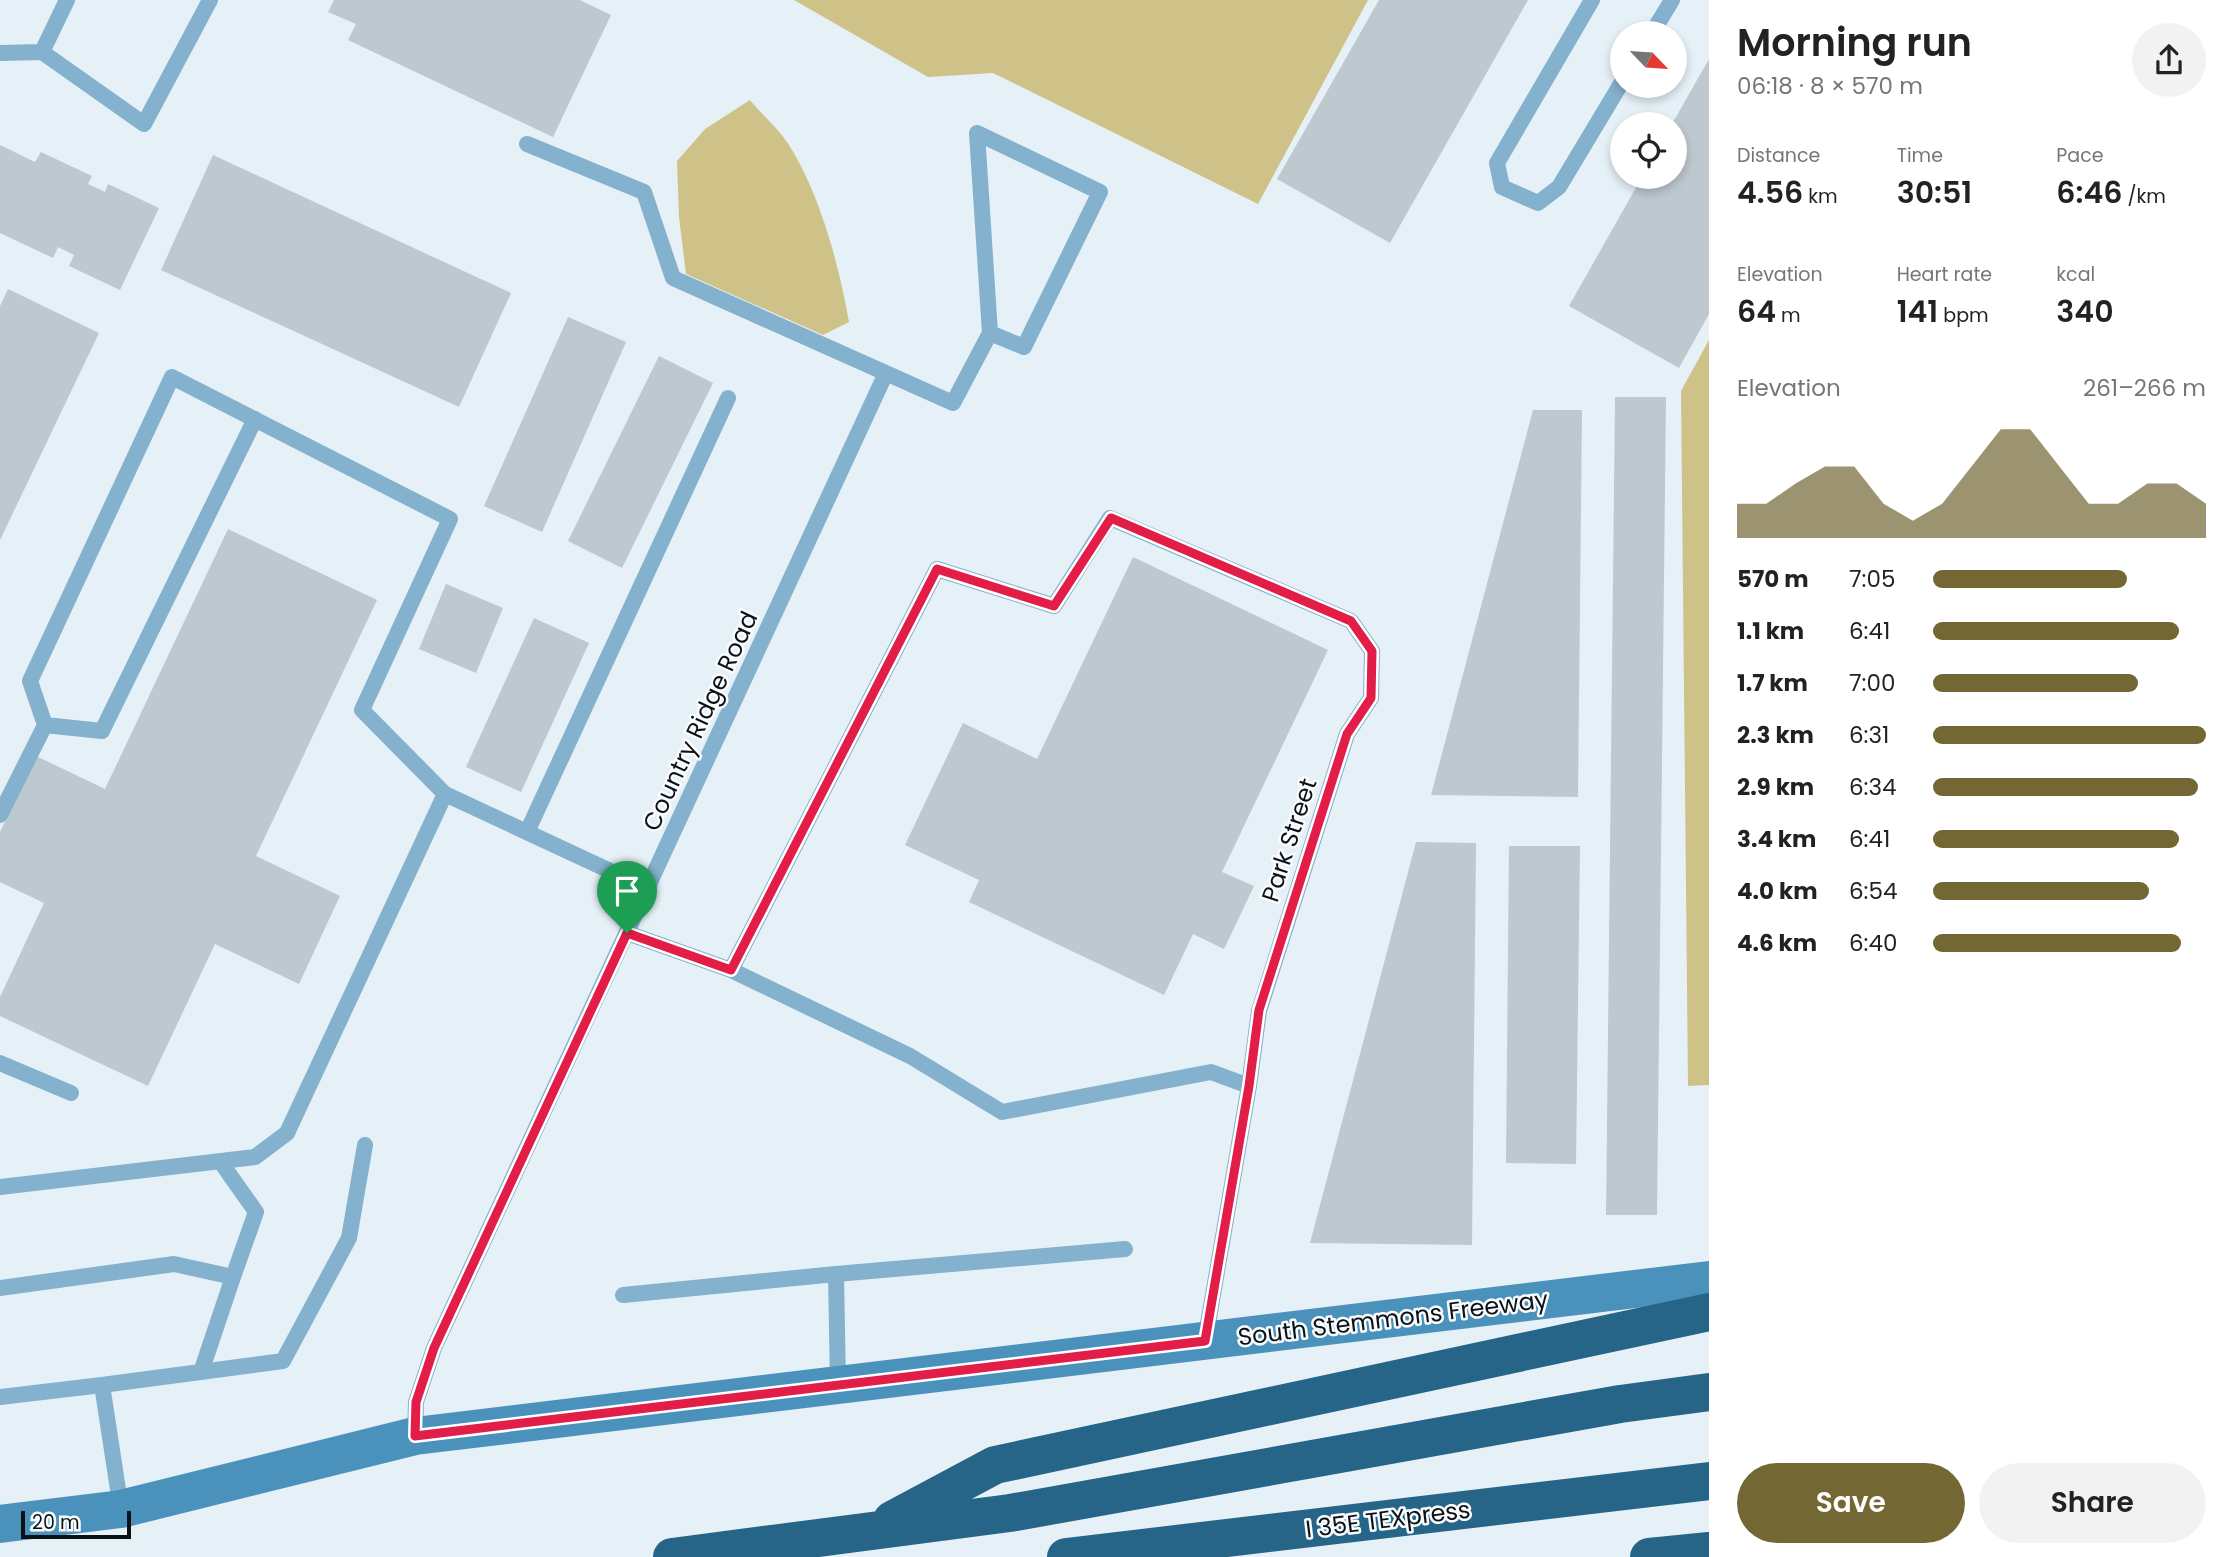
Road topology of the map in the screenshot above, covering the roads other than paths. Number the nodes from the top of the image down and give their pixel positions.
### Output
1 (67, 0) edge
2 (211, 0) edge
3 (1592, 0) edge
4 (1672, 0) edge
5 (1659, 21) edge
6 (42, 52) junction
7 (0, 53) edge
8 (1612, 98) edge
9 (527, 144) dead end
10 (990, 332) junction
11 (886, 373) junction
12 (728, 398) dead end
13 (255, 419) junction
14 (45, 725) junction
15 (444, 794) junction
16 (0, 815) edge
17 (527, 832) junction
18 (649, 889) junction
19 (627, 933) junction
20 (731, 970) junction
21 (0, 1063) edge
22 (1249, 1086) junction
23 (71, 1093) dead end
24 (365, 1145) dead end
25 (220, 1161) junction
26 (0, 1187) edge
27 (1125, 1249) dead end
28 (836, 1274) junction
29 (233, 1277) junction
30 (1709, 1280) edge
31 (0, 1288) edge
32 (623, 1295) dead end
33 (1709, 1312) edge
34 (1205, 1341) junction
35 (201, 1372) junction
36 (102, 1385) junction
37 (838, 1385) junction
38 (1709, 1392) edge
39 (0, 1397) edge
40 (415, 1436) junction
41 (1709, 1480) edge
42 (121, 1509) junction
43 (0, 1524) edge
44 (868, 1532) junction
45 (1709, 1551) edge
46 (672, 1557) edge
47 (1066, 1557) edge
48 (1649, 1557) edge

1 - 6 lane
2 - 6 lane
3 - 8 lane
4 - 5 lane
6 - 7 lane
9 - 11 lane
10 - 10 lane
10 - 11 lane
11 - 18 lane, Country Ridge Road
12 - 17 lane
13 - 14 lane
13 - 14 lane
13 - 15 lane
14 - 16 lane
15 - 17 lane
15 - 25 lane
17 - 18 lane
18 - 19 lane, Country Ridge Road
19 - 20 lane
19 - 40 lane, Country Ridge Road
20 - 22 lane
20 - 22 lane, Park Street
21 - 23 lane
22 - 34 lane, Park Street
24 - 35 lane
25 - 26 lane
25 - 29 lane
27 - 28 lane
28 - 32 lane
28 - 37 lane
29 - 31 lane
29 - 35 lane
30 - 34 main road, South Stemmons Freeway
33 - 44 highway
34 - 37 main road, South Stemmons Freeway
35 - 36 lane
36 - 39 lane
36 - 42 lane
37 - 40 main road, South Stemmons Freeway
38 - 44 highway
40 - 42 main road, South Stemmons Freeway
41 - 47 highway, I 35E TEXpress
42 - 43 main road, South Stemmons Freeway
44 - 46 highway
45 - 48 highway

